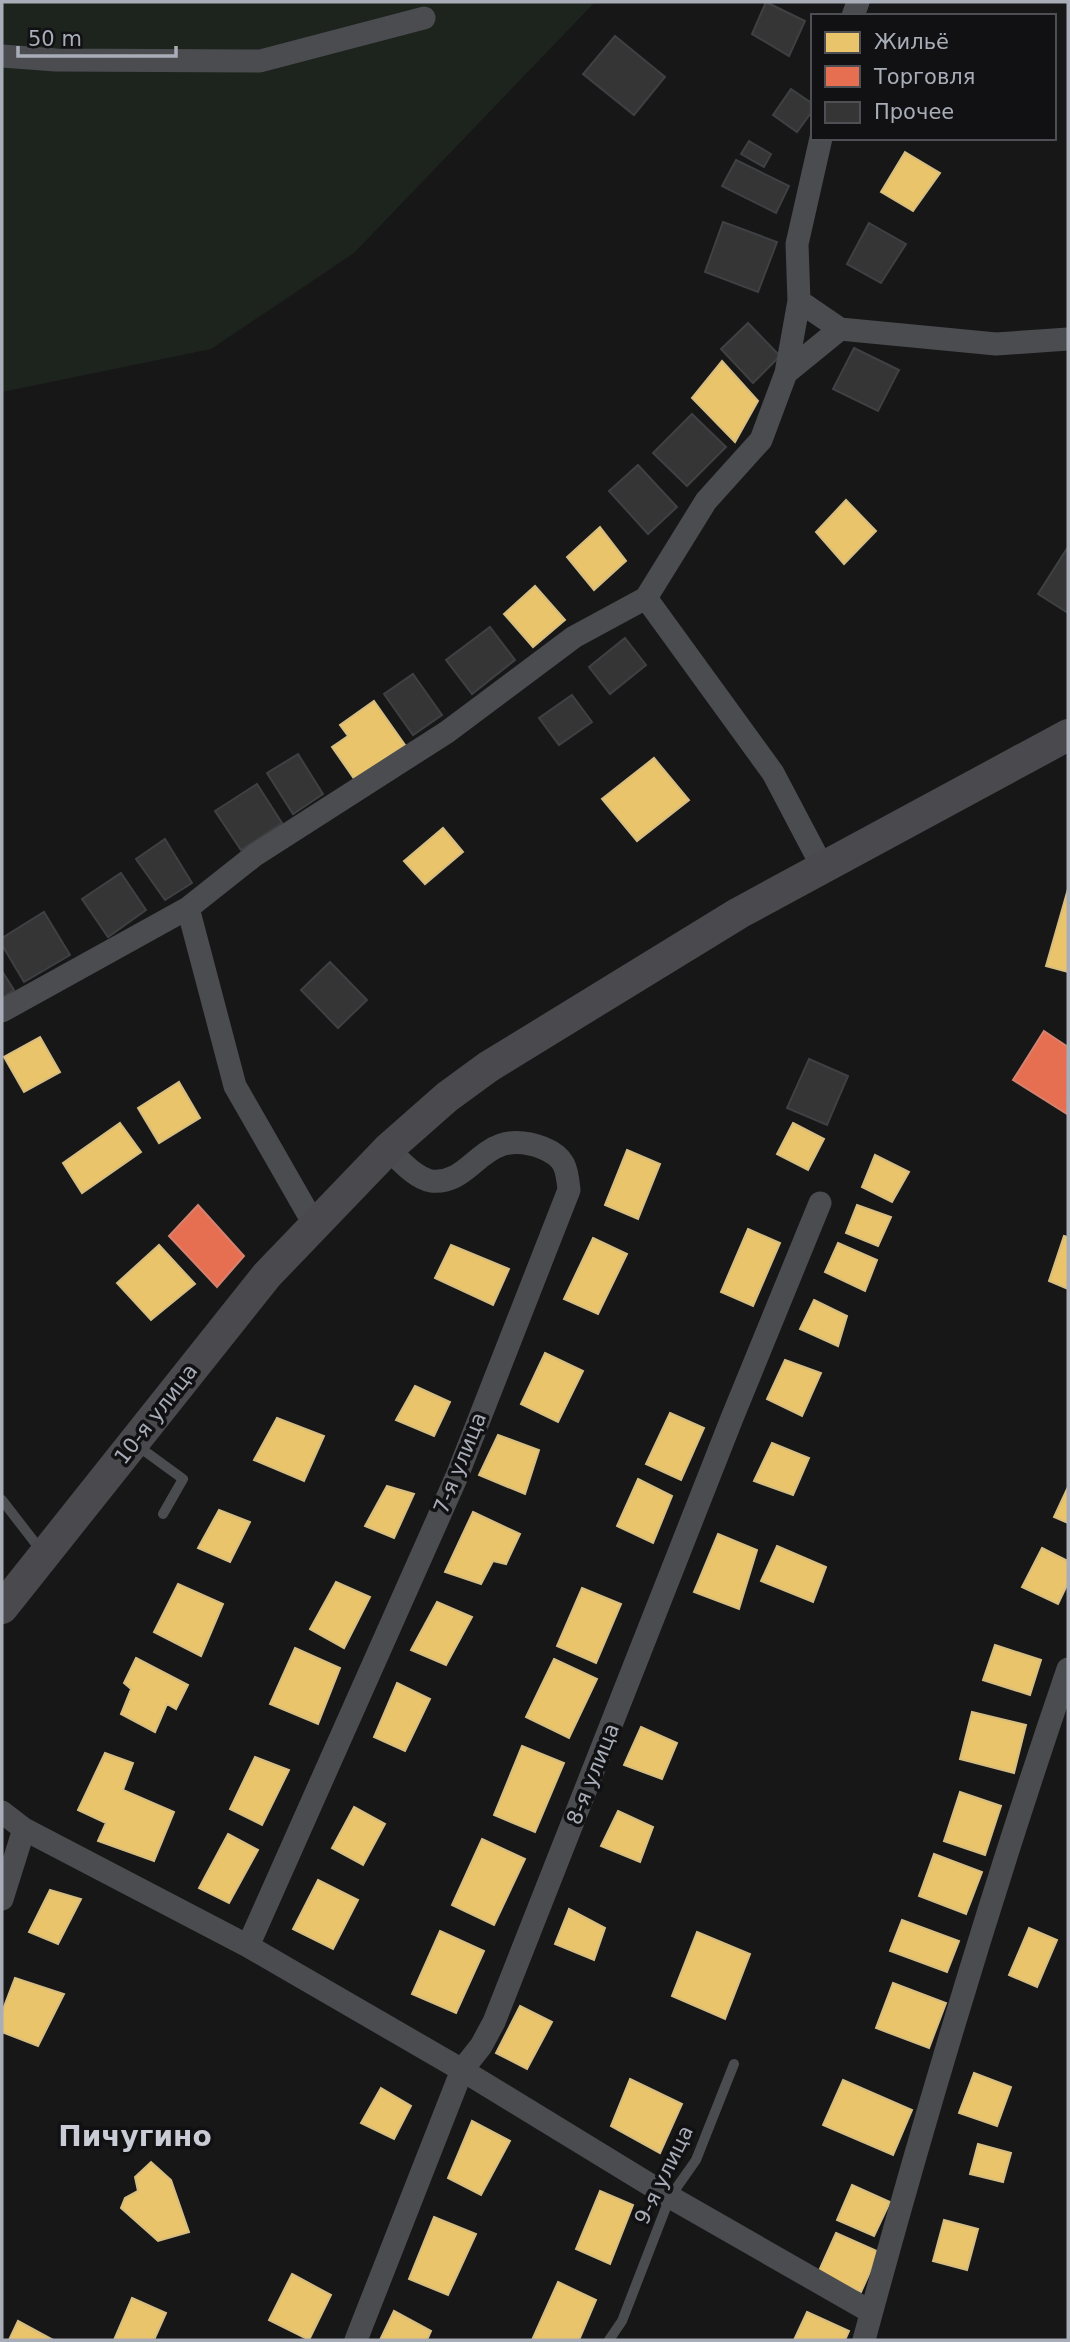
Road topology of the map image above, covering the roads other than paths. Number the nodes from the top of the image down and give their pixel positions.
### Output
1 (424, 18) dead end
2 (2, 56) edge
3 (821, 140) edge
4 (799, 301) junction
5 (840, 329) junction
6 (1068, 339) edge
7 (786, 373) junction
8 (646, 598) junction
9 (1068, 735) edge
10 (823, 868) junction
11 (188, 908) junction
12 (2, 1011) edge
13 (388, 1149) junction
14 (820, 1203) dead end
15 (314, 1224) junction
16 (133, 1443) junction
17 (2, 1500) edge
18 (163, 1514) dead end
19 (44, 1554) junction
20 (2, 1608) edge
21 (1068, 1670) edge
22 (2, 1812) edge
23 (24, 1829) junction
24 (2, 1899) edge
25 (248, 1945) junction
26 (733, 2064) dead end
27 (462, 2070) junction
28 (670, 2197) junction
29 (871, 2312) junction
30 (356, 2340) edge
31 (609, 2340) edge
32 (863, 2340) edge

1 - 2 street
3 - 4 street
4 - 5 street
4 - 7 street
5 - 6 street
5 - 7 street
7 - 8 street
8 - 10 street
8 - 11 street
9 - 10 street, 10-я улица
10 - 13 street, 10-я улица
11 - 12 street
11 - 15 street
13 - 15 street, 10-я улица
13 - 25 street, 7-я улица
14 - 27 street, 8-я улица
15 - 16 street, 10-я улица
16 - 18 lane
16 - 19 street, 10-я улица
17 - 19 lane
19 - 20 street, 10-я улица
21 - 29 street
22 - 23 street
23 - 24 street
23 - 25 street
25 - 27 street
26 - 28 lane, 9-я улица
27 - 28 street
27 - 30 street, 8-я улица
28 - 29 street
28 - 31 lane, 9-я улица
29 - 32 street

